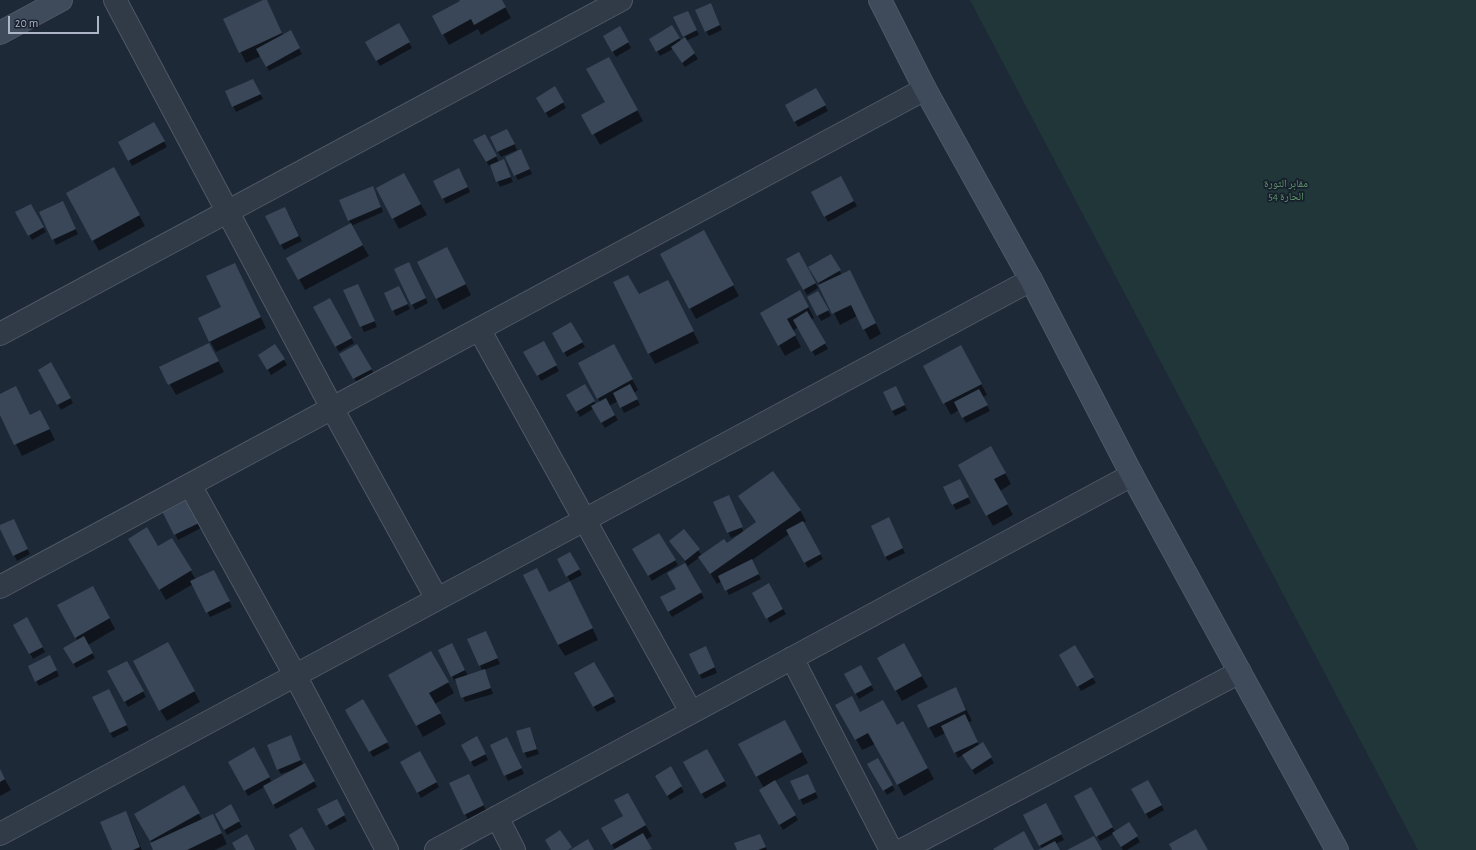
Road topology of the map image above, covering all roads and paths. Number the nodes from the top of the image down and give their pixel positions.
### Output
1 (61, 0) edge
2 (115, 0) edge
3 (621, 0) edge
4 (880, 0) edge
5 (0, 33) edge
6 (925, 89) junction
7 (228, 212) junction
8 (1031, 280) junction
9 (479, 329) junction
10 (0, 334) edge
11 (332, 408) junction
12 (1132, 475) junction
13 (190, 485) junction
14 (584, 520) junction
15 (0, 587) edge
16 (437, 599) junction
17 (792, 658) junction
18 (1240, 672) junction
19 (295, 676) junction
20 (691, 712) junction
21 (497, 817) junction
22 (0, 834) edge
23 (387, 850) edge
24 (436, 850) edge
25 (514, 850) edge
26 (891, 850) edge
27 (902, 850) edge
28 (1337, 850) edge

1 - 5 main road
2 - 7 street
3 - 7 street
4 - 6 main road
6 - 8 main road
6 - 9 street
7 - 10 street
7 - 11 street
8 - 12 main road
8 - 14 street
9 - 11 street
9 - 14 street
11 - 13 street
11 - 16 street
12 - 17 street
12 - 18 main road
13 - 15 street
13 - 19 street
14 - 16 street
14 - 20 street
16 - 19 street
17 - 20 street
17 - 26 street
18 - 27 street
18 - 28 main road
19 - 22 street
19 - 23 street
20 - 21 street
21 - 24 street
21 - 25 street

